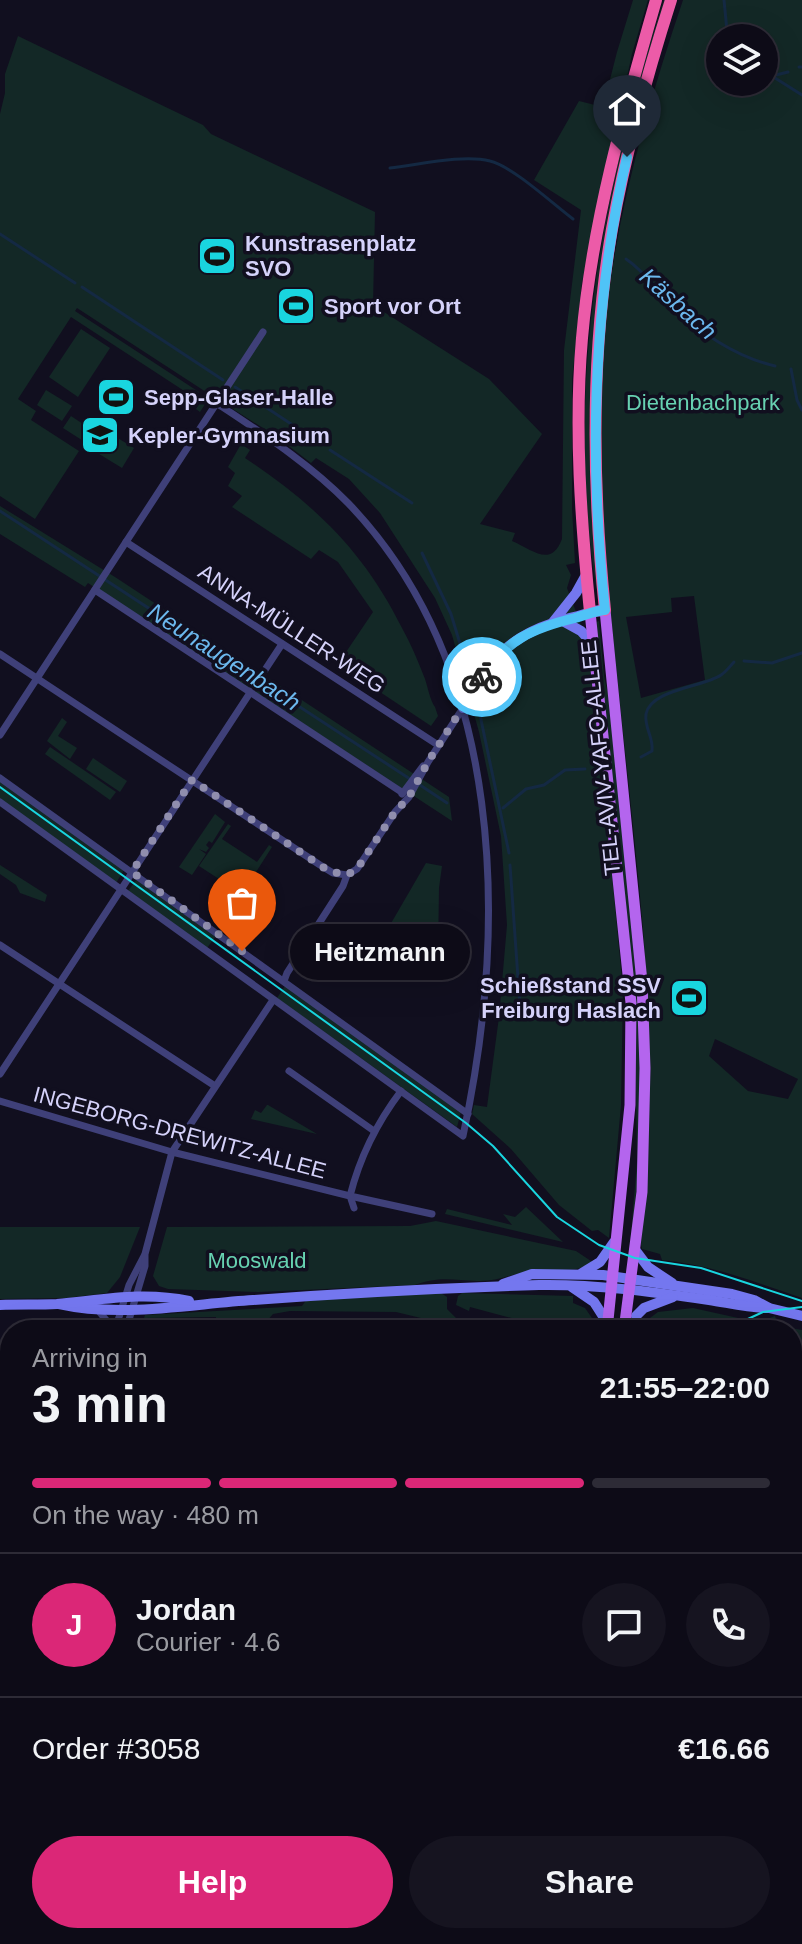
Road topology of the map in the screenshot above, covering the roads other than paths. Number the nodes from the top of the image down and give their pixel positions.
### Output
1 (656, 0) edge
2 (671, 0) edge
3 (263, 332) dead end
4 (218, 404) junction
5 (126, 542) junction
6 (586, 575) junction
7 (95, 589) junction
8 (605, 610) junction
9 (590, 612) junction
10 (559, 618) junction
11 (282, 644) junction
12 (593, 644) junction
13 (0, 654) edge
14 (38, 678) junction
15 (252, 689) junction
16 (463, 708) junction
17 (0, 735) edge
18 (438, 745) junction
19 (0, 778) edge
20 (192, 780) junction
21 (408, 790) junction
22 (0, 802) edge
23 (132, 872) junction
24 (347, 875) junction
25 (120, 890) junction
26 (0, 945) edge
27 (284, 981) junction
28 (59, 984) junction
29 (273, 1000) junction
30 (289, 1071) dead end
31 (0, 1074) edge
32 (215, 1086) junction
33 (401, 1091) junction
34 (0, 1101) edge
35 (468, 1114) junction
36 (374, 1131) junction
37 (172, 1152) junction
38 (350, 1196) junction
39 (354, 1208) dead end
40 (432, 1214) dead end
41 (619, 1222) junction
42 (614, 1242) joint
43 (636, 1251) junction
44 (145, 1254) junction
45 (580, 1274) junction
46 (613, 1282) junction
47 (631, 1285) junction
48 (571, 1286) junction
49 (497, 1287) junction
50 (677, 1291) junction
51 (125, 1296) junction
52 (137, 1296) junction
53 (59, 1304) junction
54 (199, 1304) junction
55 (0, 1305) edge
56 (133, 1308) junction
57 (120, 1309) junction
58 (100, 1313) junction
59 (636, 1316) joint
60 (802, 1316) edge
61 (106, 1320) edge
62 (117, 1320) edge
63 (129, 1320) edge
64 (603, 1320) edge
65 (608, 1320) edge
66 (626, 1320) edge
67 (633, 1320) edge

1 - 6 highway, TEL-AVIV-YAFO-ALLEE
2 - 8 highway, TEL-AVIV-YAFO-ALLEE
3 - 4 street
4 - 5 street
4 - 16 street
5 - 7 street
5 - 11 street, ANNA-MÜLLER-WEG
6 - 9 highway, TEL-AVIV-YAFO-ALLEE
6 - 10 main road
7 - 14 street
7 - 15 street
8 - 9 main road
8 - 43 main road, TEL-AVIV-YAFO-ALLEE
9 - 10 main road
9 - 12 main road, TEL-AVIV-YAFO-ALLEE
10 - 12 main road
10 - 16 main road
11 - 15 street
11 - 18 street, ANNA-MÜLLER-WEG
12 - 41 main road, TEL-AVIV-YAFO-ALLEE
13 - 14 street
14 - 17 street
14 - 20 street
15 - 20 street
15 - 21 street
16 - 18 street
16 - 35 street
18 - 21 street
19 - 23 street
20 - 23 street
20 - 24 street
21 - 24 street
22 - 25 street
23 - 25 street
23 - 27 street
24 - 27 street
25 - 28 street
25 - 29 street
26 - 28 street
27 - 35 street
28 - 31 street
28 - 32 street
29 - 32 street
29 - 33 street
30 - 36 street
32 - 37 street
33 - 35 street
33 - 36 street
34 - 37 street, INGEBORG-DREWITZ-ALLEE
36 - 38 street
37 - 38 street, INGEBORG-DREWITZ-ALLEE
37 - 44 street
38 - 39 street, INGEBORG-DREWITZ-ALLEE
38 - 40 street, INGEBORG-DREWITZ-ALLEE
41 - 42 main road
41 - 46 main road, TEL-AVIV-YAFO-ALLEE
42 - 45 main road
43 - 47 main road, TEL-AVIV-YAFO-ALLEE
43 - 50 main road
44 - 51 street
44 - 52 street
45 - 46 main road
45 - 49 main road
46 - 47 main road
46 - 48 main road
46 - 65 main road, TEL-AVIV-YAFO-ALLEE
47 - 50 main road
47 - 66 main road, TEL-AVIV-YAFO-ALLEE
48 - 49 main road
48 - 64 main road
49 - 54 main road
50 - 59 main road
50 - 60 main road
51 - 52 main road
51 - 53 main road
51 - 57 street
52 - 54 main road
52 - 56 street
53 - 55 main road
53 - 58 main road
54 - 56 main road
56 - 57 main road
56 - 63 street
57 - 58 main road
57 - 62 street
58 - 61 street
59 - 67 main road

